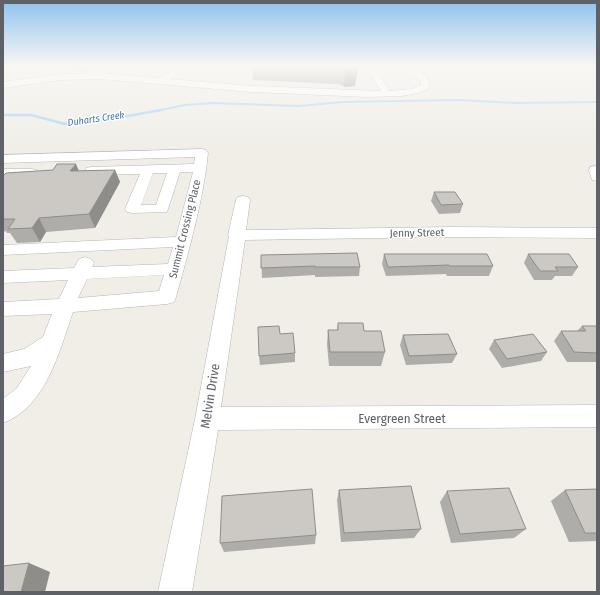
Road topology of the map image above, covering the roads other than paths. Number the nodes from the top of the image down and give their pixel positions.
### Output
1 (349, 93) edge
2 (409, 93) edge
3 (387, 94) joint
4 (86, 157) junction
5 (200, 168) junction
6 (148, 169) junction
7 (175, 169) junction
8 (4, 171) edge
9 (73, 172) junction
10 (243, 200) dead end
11 (597, 233) edge
12 (236, 235) junction
13 (183, 242) junction
14 (93, 246) junction
15 (3, 250) edge
16 (175, 270) junction
17 (80, 273) junction
18 (3, 277) edge
19 (65, 306) junction
20 (3, 309) edge
21 (52, 342) junction
22 (3, 363) edge
23 (3, 412) edge
24 (597, 416) edge
25 (207, 419) junction
26 (175, 592) edge

1 - 3 street
2 - 3 street
4 - 5 street
4 - 8 street
4 - 9 street
5 - 7 street, Summit Crossing Place
5 - 13 street, Summit Crossing Place
6 - 7 street, Summit Crossing Place
6 - 7 street
6 - 9 street, Summit Crossing Place
8 - 9 street, Summit Crossing Place
10 - 12 street, Melvin Drive
11 - 12 street, Jenny Street
12 - 25 street, Melvin Drive
13 - 14 street
13 - 16 street, Summit Crossing Place
14 - 15 street
14 - 17 street
16 - 17 street
16 - 19 street, Summit Crossing Place
17 - 18 street
17 - 19 street
19 - 20 street
19 - 21 street
21 - 22 street
21 - 23 street
24 - 25 street, Evergreen Street
25 - 26 street, Melvin Drive

